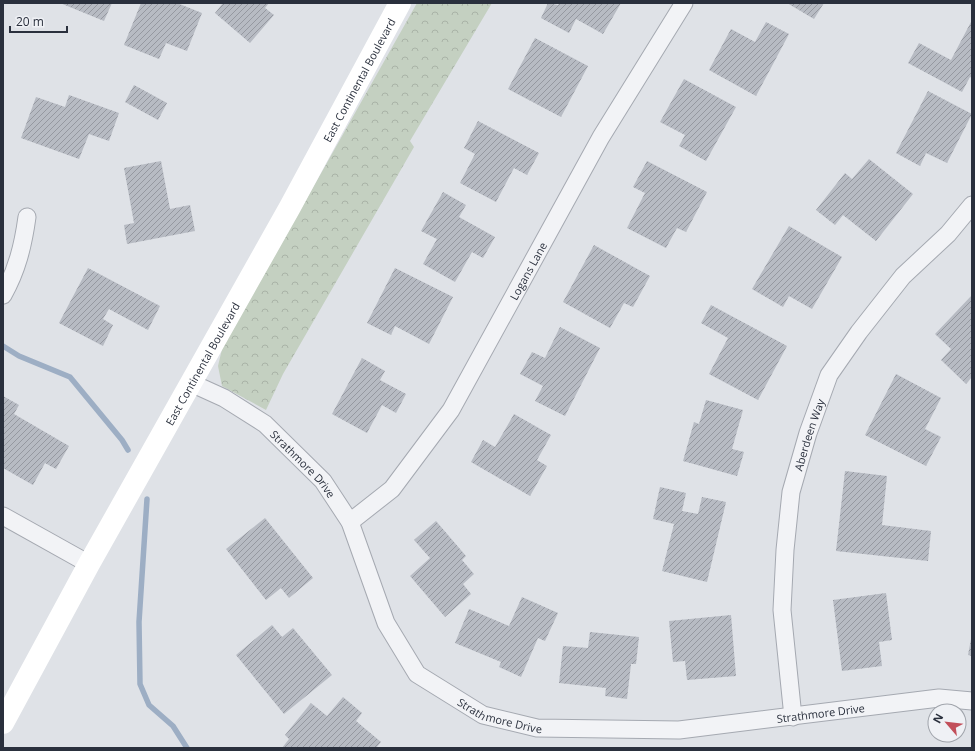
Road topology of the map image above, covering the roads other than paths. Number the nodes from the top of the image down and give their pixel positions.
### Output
1 (400, 3) edge
2 (684, 3) edge
3 (972, 204) edge
4 (27, 217) dead end
5 (3, 296) edge
6 (191, 384) junction
7 (3, 516) edge
8 (350, 522) junction
9 (89, 564) junction
10 (972, 701) edge
11 (793, 717) junction
12 (3, 723) edge

1 - 6 main road, East Continental Boulevard
2 - 8 street, Logans Lane
3 - 11 street, Aberdeen Way
4 - 5 street
6 - 8 street, Strathmore Drive
6 - 9 main road, East Continental Boulevard
7 - 9 street
8 - 11 street, Strathmore Drive
9 - 12 main road, East Continental Boulevard
10 - 11 street, Strathmore Drive

